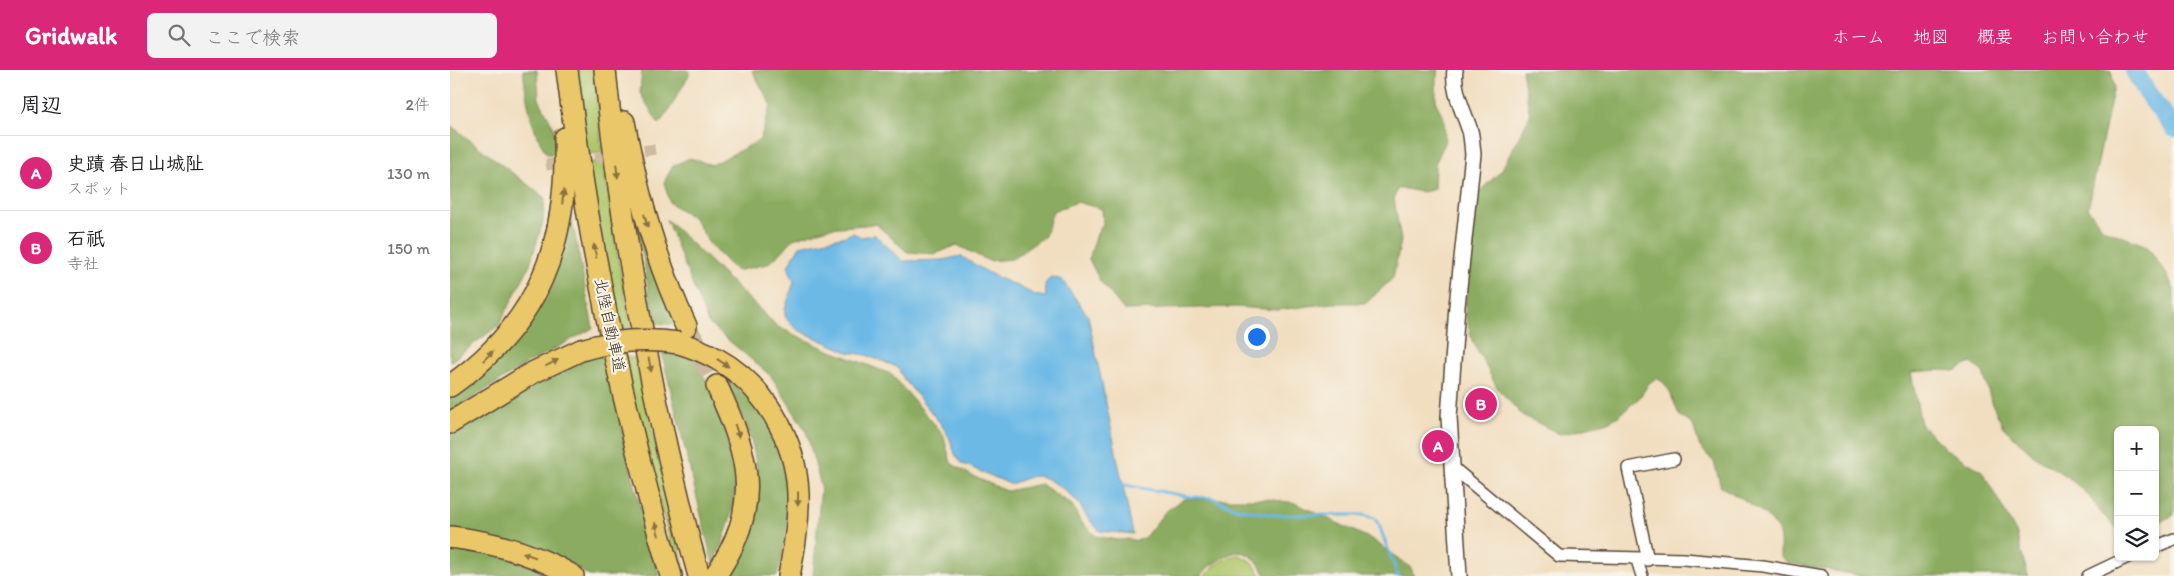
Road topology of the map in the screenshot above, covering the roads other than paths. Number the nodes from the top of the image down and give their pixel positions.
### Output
1 (559, 70) edge
2 (567, 70) edge
3 (606, 70) edge
4 (615, 70) edge
5 (1455, 70) edge
6 (683, 335) junction
7 (450, 386) edge
8 (718, 386) tunnel mouth
9 (450, 423) edge
10 (1674, 458) dead end
11 (1451, 466) junction
12 (450, 537) edge
13 (2174, 539) edge
14 (2159, 545) edge
15 (1642, 560) junction
16 (2120, 561) edge
17 (573, 576) edge
18 (671, 576) edge
19 (699, 576) edge
20 (715, 576) edge
21 (789, 576) edge
22 (1459, 576) edge
23 (1642, 576) edge
24 (1822, 576) edge
25 (2088, 576) edge

7 -> 1 highway
18 -> 2 highway, 北陸自動車道
3 -> 19 highway, 北陸自動車道
4 -> 6 highway
5 - 11 street
9 -> 6 highway, bridge
6 -> 21 highway
8 -> 20 highway
10 - 15 street
11 - 15 street
11 - 22 street
17 -> 12 highway
13 - 14 street
15 - 23 street
15 - 24 street
16 - 25 street

